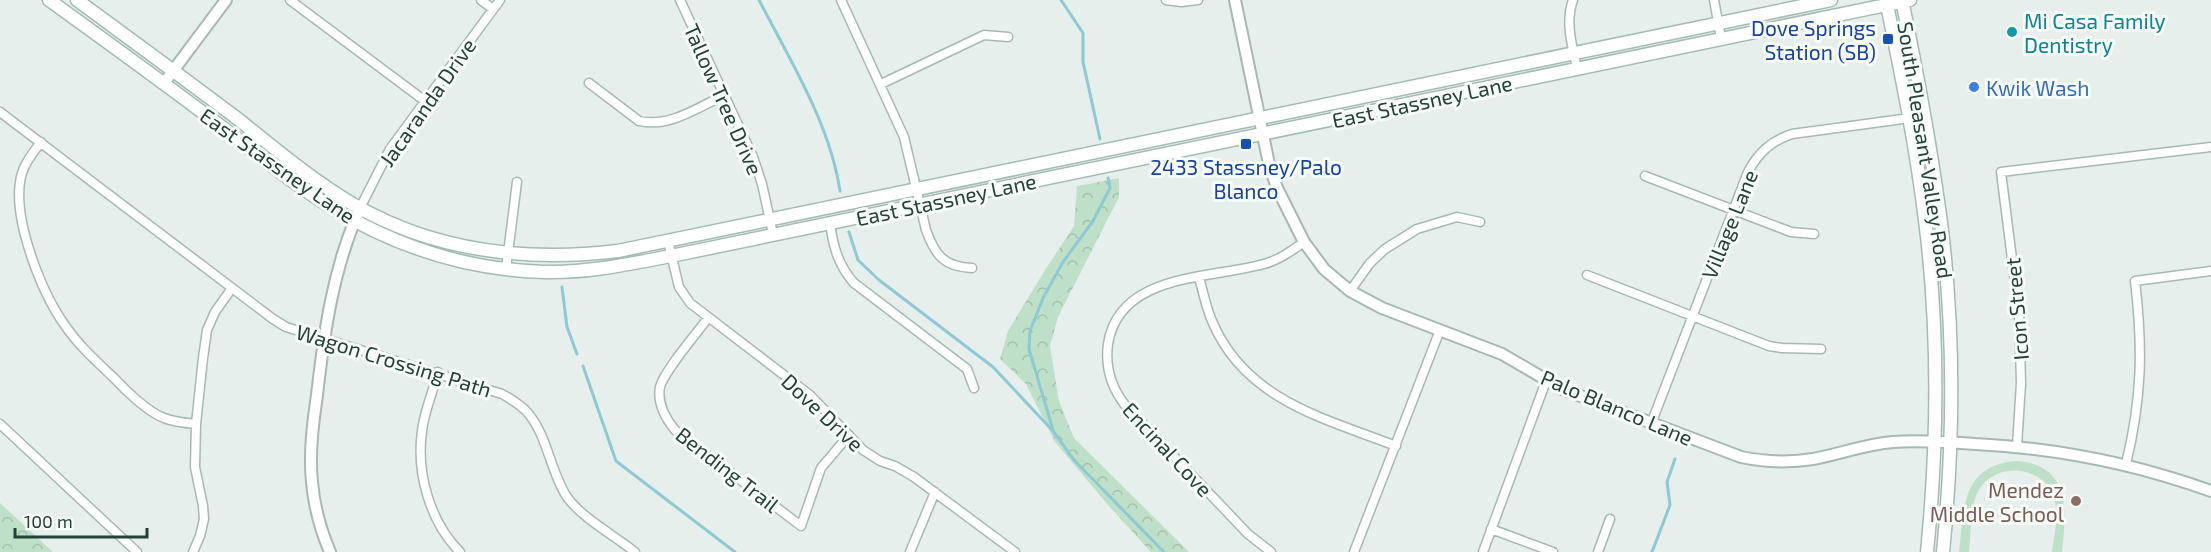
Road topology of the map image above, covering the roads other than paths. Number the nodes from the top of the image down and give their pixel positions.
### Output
1 (49, 0) edge
2 (77, 0) edge
3 (226, 0) edge
4 (290, 0) edge
5 (481, 0) edge
6 (500, 0) edge
7 (680, 0) edge
8 (841, 0) edge
9 (1166, 0) edge
10 (1198, 0) edge
11 (1235, 0) edge
12 (1572, 0) edge
13 (1714, 0) edge
14 (1831, 0) edge
15 (1905, 0) edge
16 (1886, 2) edge
17 (493, 9) junction
18 (1719, 24) junction
19 (1008, 37) dead end
20 (1721, 38) junction
21 (1574, 53) junction
22 (1577, 68) junction
23 (173, 70) junction
24 (164, 83) junction
25 (589, 83) dead end
26 (881, 84) junction
27 (725, 94) junction
28 (425, 101) junction
29 (0, 112) edge
30 (1925, 116) junction
31 (1259, 118) junction
32 (1910, 118) junction
33 (1263, 134) junction
34 (41, 142) junction
35 (2211, 147) edge
36 (1645, 176) dead end
37 (517, 182) dead end
38 (917, 189) junction
39 (920, 204) junction
40 (360, 208) junction
41 (1734, 210) junction
42 (770, 219) junction
43 (354, 221) junction
44 (834, 222) junction
45 (1480, 222) dead end
46 (773, 234) junction
47 (1814, 234) dead end
48 (668, 241) junction
49 (1304, 242) junction
50 (507, 253) junction
51 (671, 256) junction
52 (972, 268) dead end
53 (506, 269) junction
54 (2211, 271) edge
55 (1587, 275) dead end
56 (1199, 277) junction
57 (232, 288) junction
58 (1350, 291) junction
59 (1693, 315) junction
60 (708, 318) junction
61 (1440, 330) junction
62 (323, 338) junction
63 (1821, 349) dead end
64 (438, 372) junction
65 (1546, 381) junction
66 (974, 388) dead end
67 (0, 424) edge
68 (196, 424) junction
69 (1651, 424) junction
70 (849, 435) junction
71 (1935, 442) junction
72 (1951, 442) junction
73 (1396, 446) junction
74 (2017, 446) junction
75 (2126, 464) junction
76 (2211, 491) edge
77 (935, 492) junction
78 (1610, 519) dead end
79 (1491, 529) junction
80 (137, 552) edge
81 (193, 552) edge
82 (330, 552) edge
83 (460, 552) edge
84 (636, 552) edge
85 (910, 552) edge
86 (1015, 552) edge
87 (1271, 552) edge
88 (1354, 552) edge
89 (1483, 552) edge
90 (1552, 552) edge
91 (1598, 552) edge
92 (1927, 552) edge
93 (1943, 552) edge

1 - 24 main road, East Stassney Lane
2 - 23 main road, East Stassney Lane
3 - 23 street
4 - 28 street
5 - 17 street
6 - 17 street, Jacaranda Drive
7 - 27 street, Tallow Tree Drive
8 - 26 street
9 - 10 street
11 - 31 street, Palo Blanco Lane
12 - 21 street
13 - 18 street
14 - 18 main road, East Stassney Lane
15 - 16 main road, East Stassney Lane
15 - 30 main road, South Pleasant Valley Road
16 - 20 main road, East Stassney Lane
16 - 32 main road, South Pleasant Valley Road
17 - 28 street, Jacaranda Drive
18 - 20 street
18 - 21 main road, East Stassney Lane
19 - 26 street
20 - 22 main road, East Stassney Lane
21 - 22 street
21 - 31 main road, East Stassney Lane
22 - 33 main road, East Stassney Lane
23 - 24 street
23 - 40 main road, East Stassney Lane
24 - 43 main road, East Stassney Lane
25 - 27 street
26 - 38 street
27 - 42 street, Tallow Tree Drive
28 - 40 street, Jacaranda Drive
29 - 34 street, Wagon Crossing Path
30 - 32 street, Village Lane
30 - 72 main road, South Pleasant Valley Road
31 - 33 street, Palo Blanco Lane
31 - 38 main road, East Stassney Lane
32 - 41 street, Village Lane
32 - 71 main road, South Pleasant Valley Road
33 - 39 main road, East Stassney Lane
33 - 49 street, Palo Blanco Lane
34 - 57 street, Wagon Crossing Path
34 - 68 street
35 - 74 street, Icon Street
36 - 41 street
37 - 50 street
38 - 39 street
38 - 42 main road, East Stassney Lane
39 - 44 main road, East Stassney Lane
39 - 52 street
40 - 43 street
40 - 50 main road, East Stassney Lane
41 - 47 street
41 - 59 street, Village Lane
42 - 46 street, Tallow Tree Drive
42 - 48 main road, East Stassney Lane
43 - 53 main road, East Stassney Lane
43 - 62 street
44 - 46 main road, East Stassney Lane
44 - 66 street
45 - 58 street
46 - 51 main road, East Stassney Lane
48 - 50 main road, East Stassney Lane
48 - 51 street, Dove Drive
49 - 56 street, Encinal Cove
49 - 58 street, Palo Blanco Lane
50 - 53 street
51 - 53 main road, East Stassney Lane
51 - 60 street, Dove Drive
54 - 75 street
55 - 59 street
56 - 73 street
56 - 87 street, Encinal Cove
57 - 62 street, Wagon Crossing Path
57 - 68 street
58 - 61 street, Palo Blanco Lane
59 - 63 street
59 - 69 street, Village Lane
60 - 70 street, Dove Drive
60 - 70 street, Bending Trail
61 - 65 street, Palo Blanco Lane
61 - 73 street
62 - 64 street, Wagon Crossing Path
62 - 82 street
64 - 83 street
64 - 84 street, Wagon Crossing Path
65 - 69 street, Palo Blanco Lane
65 - 79 street
67 - 80 street
68 - 81 street
69 - 71 street, Palo Blanco Lane
70 - 77 street, Dove Drive
71 - 72 street, Palo Blanco Lane
71 - 92 main road, South Pleasant Valley Road
72 - 74 street, Palo Blanco Lane
72 - 93 main road, South Pleasant Valley Road
73 - 88 street
74 - 75 street, Palo Blanco Lane
75 - 76 street, Palo Blanco Lane
77 - 85 street
77 - 86 street, Dove Drive
78 - 91 street
79 - 89 street
79 - 90 street

